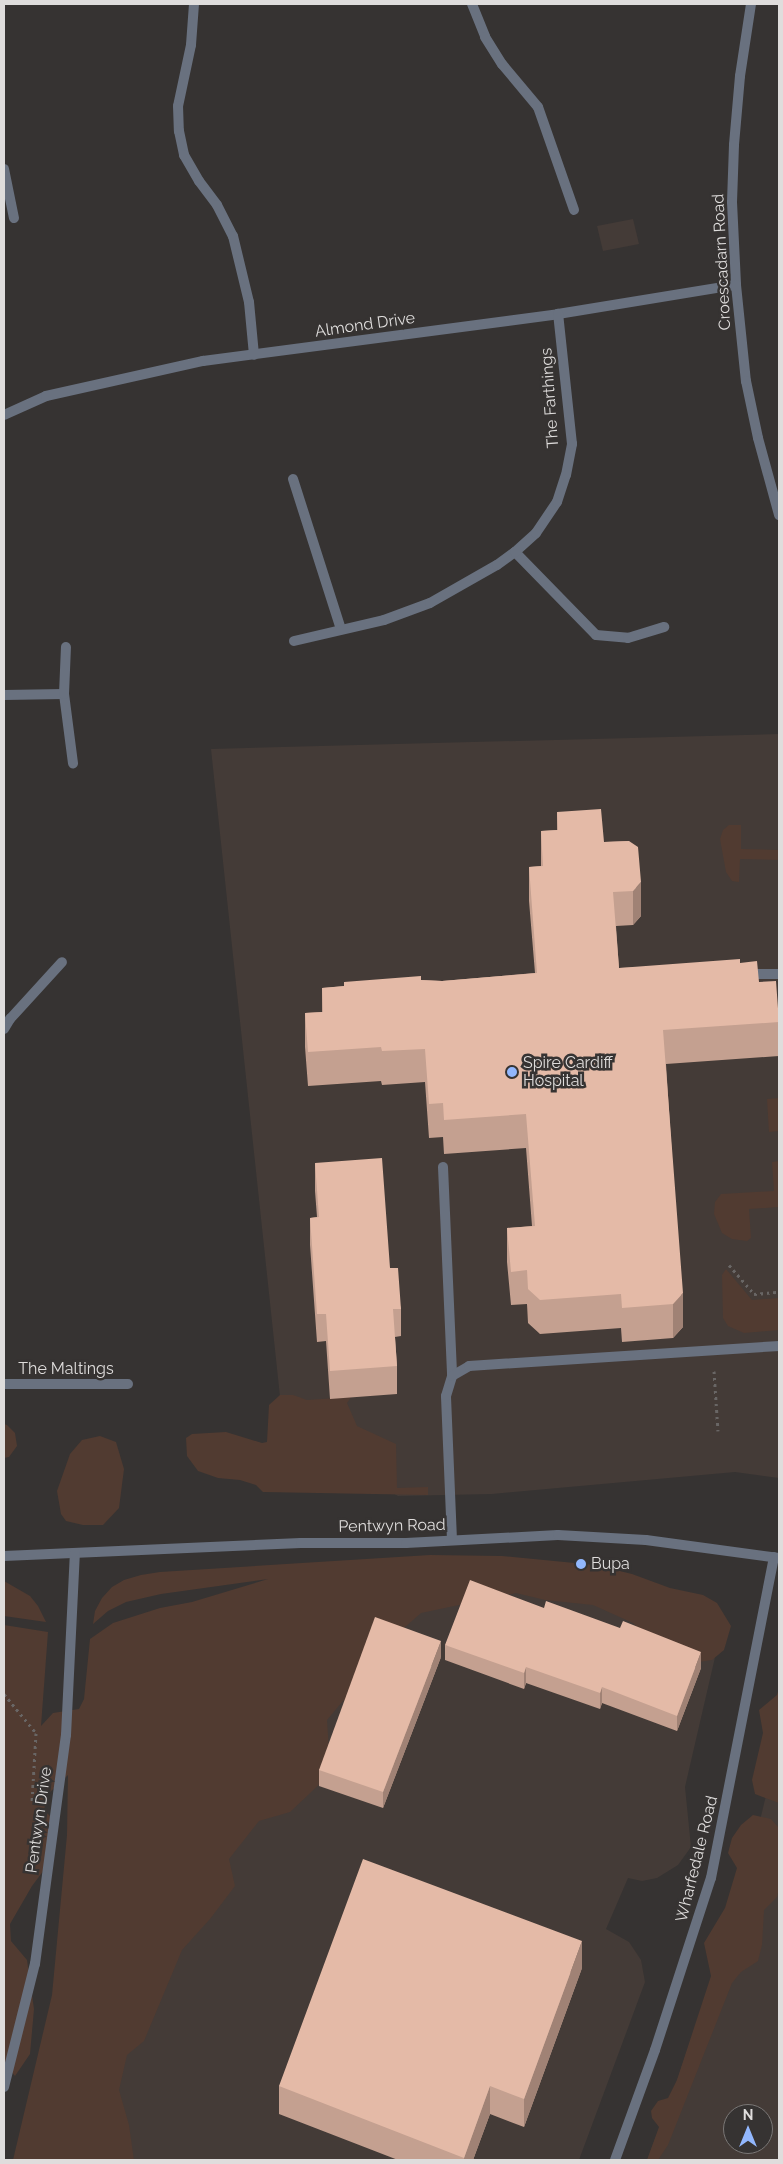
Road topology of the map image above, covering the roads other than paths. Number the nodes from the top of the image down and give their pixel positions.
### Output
1 (194, 4) edge
2 (472, 4) edge
3 (751, 4) edge
4 (4, 169) edge
5 (574, 210) dead end
6 (14, 218) dead end
7 (736, 285) junction
8 (558, 314) junction
9 (254, 355) junction
10 (4, 415) edge
11 (293, 479) dead end
12 (779, 515) edge
13 (515, 552) junction
14 (664, 627) dead end
15 (341, 629) junction
16 (294, 642) dead end
17 (66, 647) dead end
18 (64, 694) junction
19 (4, 695) edge
20 (73, 763) dead end
21 (62, 962) dead end
22 (738, 974) edge
23 (779, 974) edge
24 (4, 1029) edge
25 (442, 1167) dead end
26 (779, 1346) edge
27 (452, 1376) junction
28 (4, 1384) edge
29 (128, 1384) dead end
30 (452, 1540) junction
31 (75, 1553) junction
32 (4, 1556) edge
33 (777, 1557) edge
34 (4, 2088) edge
35 (615, 2160) edge

1 - 9 street
2 - 5 street
3 - 7 street, Croescadarn Road
4 - 6 street
7 - 8 street, Almond Drive
7 - 12 street, Croescadarn Road
8 - 9 street, Almond Drive
8 - 13 street, The Farthings
9 - 10 street, Almond Drive
11 - 15 street
13 - 14 street
13 - 15 street, The Farthings
15 - 16 street, The Farthings
17 - 18 street
18 - 19 street
18 - 20 street
21 - 24 street
22 - 23 street
25 - 27 street
26 - 27 street
27 - 30 street
28 - 29 street, The Maltings
30 - 31 street, Pentwyn Road
30 - 33 street, Pentwyn Road
31 - 32 street, Pentwyn Road
31 - 34 street, Pentwyn Drive
33 - 35 street, Wharfedale Road

